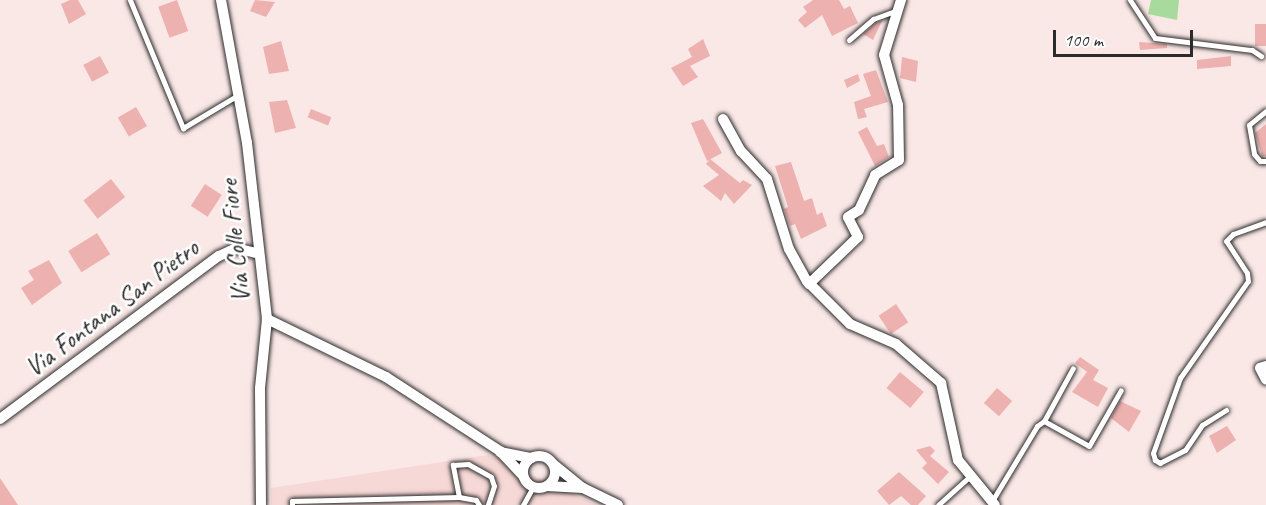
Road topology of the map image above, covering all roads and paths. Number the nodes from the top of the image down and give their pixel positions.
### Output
1 (130, 0) edge
2 (221, 0) edge
3 (1130, 0) edge
4 (900, 5) edge
5 (849, 40) dead end
6 (1261, 56) dead end
7 (238, 95) junction
8 (1266, 111) edge
9 (723, 119) dead end
10 (1266, 161) edge
11 (1266, 222) edge
12 (256, 253) junction
13 (809, 284) junction
14 (267, 319) junction
15 (1266, 366) edge
16 (1073, 368) dead end
17 (1266, 380) edge
18 (1121, 390) dead end
19 (1226, 410) dead end
20 (0, 419) edge
21 (1044, 421) junction
22 (500, 452) junction
23 (531, 458) junction
24 (553, 464) junction
25 (523, 476) junction
26 (969, 477) junction
27 (548, 486) junction
28 (532, 487) junction
29 (583, 488) junction
30 (459, 497) junction
31 (993, 503) edge
32 (261, 505) edge
33 (292, 505) edge
34 (479, 505) edge
35 (488, 505) edge
36 (523, 505) edge
37 (618, 505) edge
38 (938, 505) edge

1 - 7 lane
2 - 7 street, Via Colle Fiore
3 - 6 lane
4 - 5 lane
4 - 13 street
7 - 12 street, Via Colle Fiore
8 - 10 lane
9 - 13 street
11 - 19 lane
12 - 14 street, Via Colle Fiore
12 - 20 street, Via Fontana San Pietro
13 - 26 street
14 - 22 street, Via Colle Fiore
14 - 32 street
15 - 17 street
16 - 21 lane
18 - 21 lane
21 - 31 lane
22 - 23 street, Via Colle Fiore
22 - 25 street, Via Colle Fiore
23 - 24 street
23 - 25 street
24 - 27 street
24 - 29 street
25 - 28 street
26 - 31 street
26 - 38 lane
27 - 28 street
27 - 29 street
28 - 36 lane
29 - 37 street
30 - 33 lane
30 - 34 lane
30 - 35 lane

